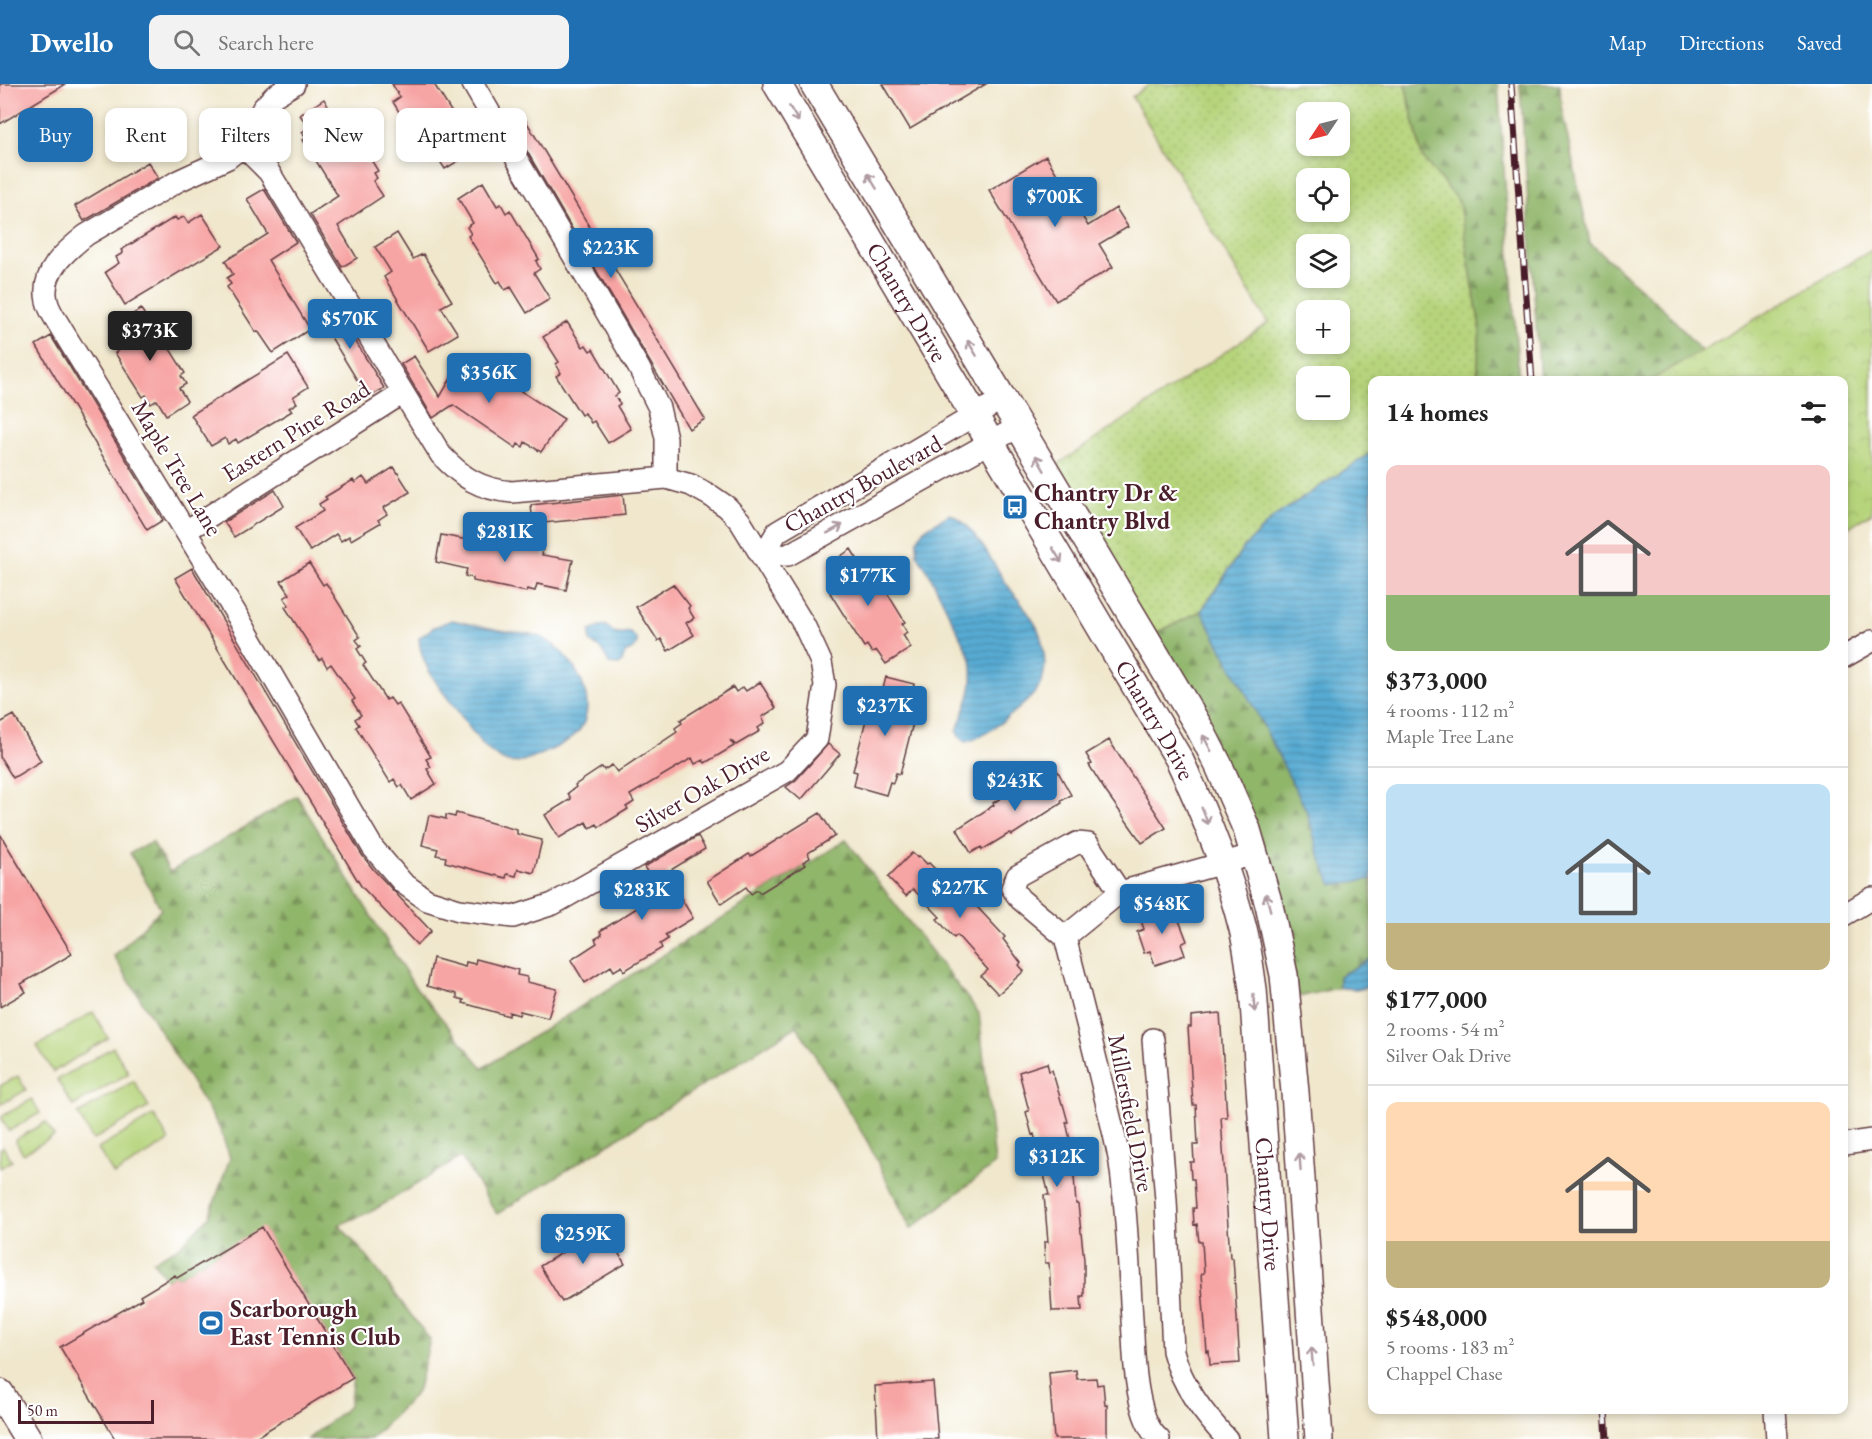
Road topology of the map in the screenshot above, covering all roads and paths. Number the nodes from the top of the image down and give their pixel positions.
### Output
1 (294, 84) edge
2 (473, 84) edge
3 (777, 84) edge
4 (814, 84) edge
5 (263, 108) edge
6 (221, 162) edge
7 (259, 162) edge
8 (403, 393) junction
9 (1002, 399) junction
10 (973, 415) junction
11 (1018, 427) junction
12 (990, 442) junction
13 (666, 478) junction
14 (186, 531) junction
15 (763, 556) junction
16 (1872, 641) edge
17 (1848, 655) edge
18 (1255, 854) junction
19 (1223, 862) junction
20 (403, 883) joint
21 (1120, 892) junction
22 (1872, 898) edge
23 (1848, 913) edge
24 (1065, 938) junction
25 (1153, 1039) dead end
26 (1872, 1140) edge
27 (1848, 1143) edge
28 (0, 1393) edge
29 (1775, 1414) edge
30 (28, 1439) edge
31 (1159, 1439) edge
32 (1227, 1439) edge
33 (1285, 1439) edge
34 (1318, 1439) edge
35 (1777, 1439) edge

1 - 5 street
2 - 13 street
3 -> 10 street, Chantry Drive
9 -> 4 street, Chantry Drive
6 - 14 street, Maple Tree Lane
7 - 8 street
8 - 13 street
8 - 14 street, Eastern Pine Road
9 - 10 street, Chantry Boulevard
9 - 11 street, Chantry Drive
10 - 12 street, Chantry Drive
10 - 15 street, Chantry Boulevard
11 - 12 street, Chantry Boulevard
18 -> 11 street, Chantry Drive
15 -> 12 street, Chantry Boulevard
12 -> 19 street, Chantry Drive
13 - 15 street, Silver Oak Drive
14 - 20 street, Maple Tree Lane
15 - 20 street, Silver Oak Drive
16 - 17 street
18 - 19 street
34 -> 18 street, Chantry Drive
19 - 21 street
19 -> 33 street, Chantry Drive
21 - 24 street
21 - 24 street
22 - 23 street
24 - 31 street, Millersfield Drive
25 - 32 street
26 - 27 street
28 - 30 street
29 - 35 street

